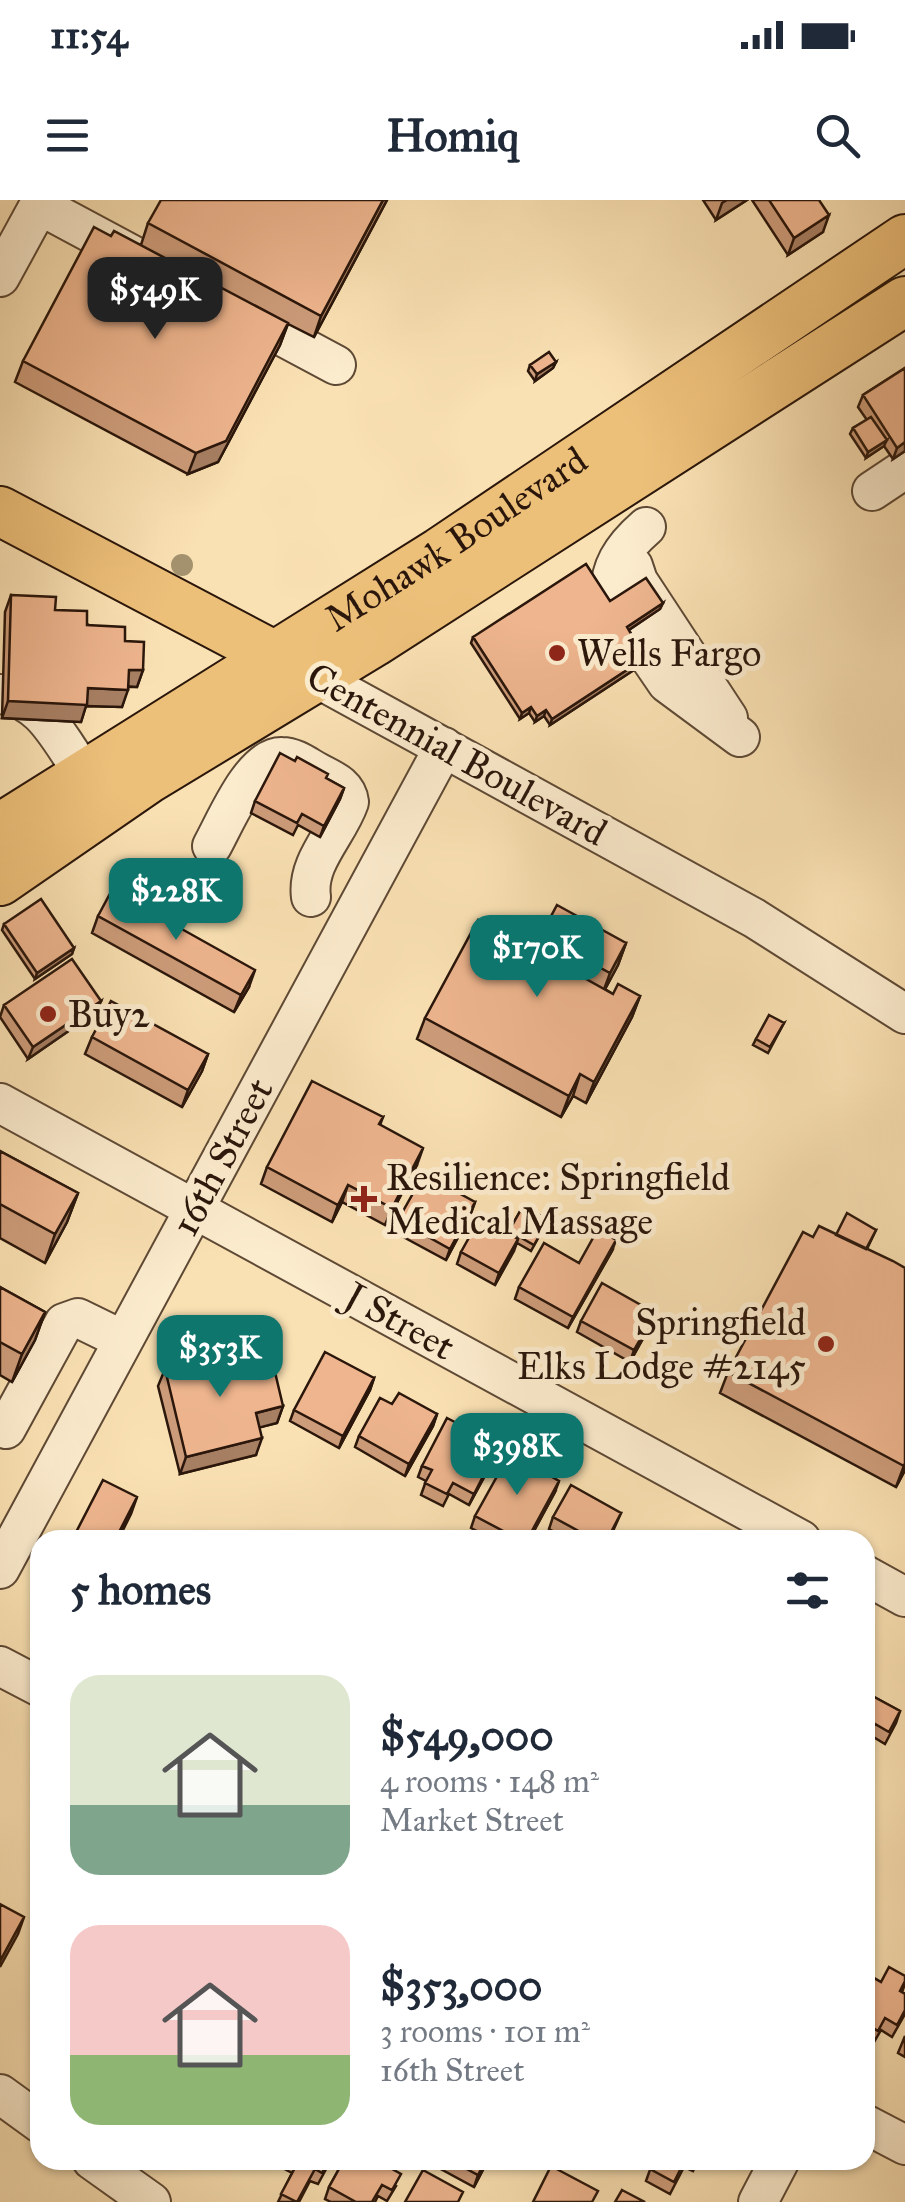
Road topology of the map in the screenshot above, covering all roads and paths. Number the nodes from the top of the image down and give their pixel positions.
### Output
1 (26, 214) edge
2 (905, 239) edge
3 (162, 271) edge
4 (0, 277) edge
5 (214, 300) edge
6 (905, 301) edge
7 (336, 365) dead end
8 (905, 469) edge
9 (887, 500) edge
10 (0, 511) edge
11 (646, 527) dead end
12 (295, 666) junction
13 (0, 694) edge
14 (0, 709) edge
15 (740, 737) dead end
16 (444, 747) junction
17 (70, 755) junction
18 (0, 828) edge
19 (212, 846) dead end
20 (0, 880) edge
21 (311, 897) dead end
22 (905, 1014) edge
23 (0, 1103) edge
24 (194, 1208) junction
25 (123, 1340) junction
26 (3, 1428) edge
27 (60, 1457) junction
28 (782, 1530) edge
29 (0, 1569) edge
30 (875, 1580) edge
31 (905, 1597) edge
32 (0, 1666) edge
33 (30, 1681) edge
34 (0, 2094) edge
35 (30, 2115) edge
36 (875, 2129) edge
37 (905, 2144) edge
38 (106, 2170) edge
39 (775, 2170) edge
40 (151, 2202) edge
41 (758, 2202) edge

1 - 3 street
1 - 4 street
2 - 12 main road, Mohawk Boulevard
5 - 7 street
6 - 12 main road, Mohawk Boulevard
8 - 9 street
10 - 12 main road, Centennial Boulevard
11 - 15 street
12 - 16 street, Centennial Boulevard
12 - 17 main road, Mohawk Boulevard
12 - 20 main road, Mohawk Boulevard
13 - 17 street
14 - 17 street
16 - 22 street, Centennial Boulevard
16 - 24 street, 16th Street
17 - 18 main road, Mohawk Boulevard
19 - 21 street
23 - 24 street, J Street
24 - 25 street, 16th Street
24 - 28 street, J Street
25 - 26 street
25 - 27 street, 16th Street
26 - 27 street
27 - 29 street, 16th Street
30 - 31 street
32 - 33 street
34 - 35 street
36 - 37 street
38 - 40 street
39 - 41 street

